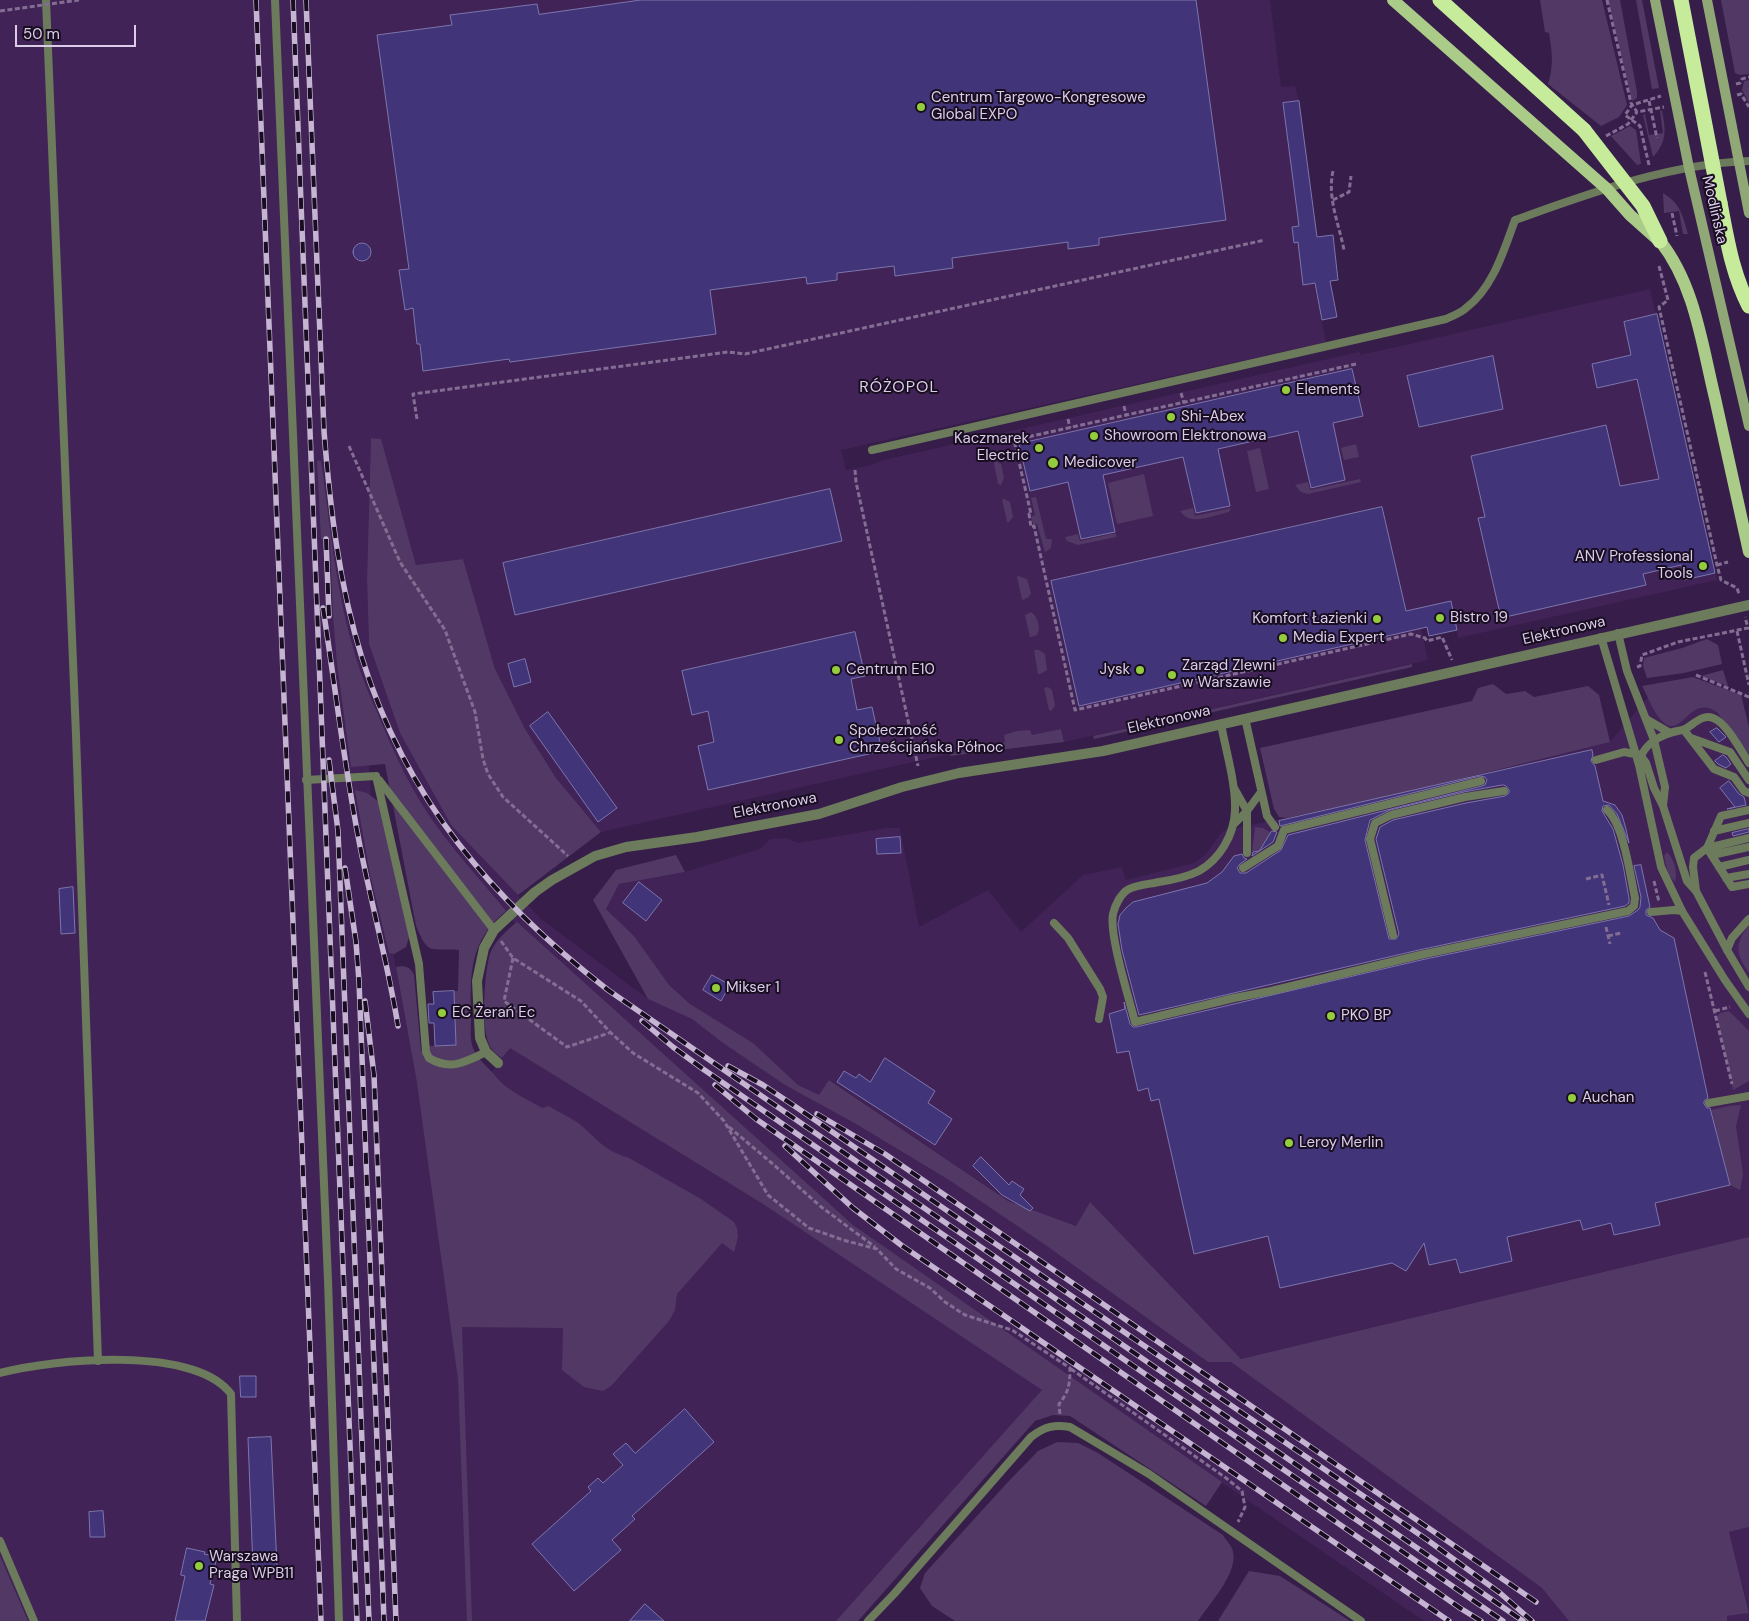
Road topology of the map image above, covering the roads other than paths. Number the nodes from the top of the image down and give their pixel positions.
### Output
1 (46, 0) edge
2 (275, 0) edge
3 (1393, 0) edge
4 (1440, 0) edge
5 (1655, 0) edge
6 (1681, 0) edge
7 (1707, 0) edge
8 (1749, 156) edge
9 (1738, 161) junction
10 (1749, 161) edge
11 (1689, 168) junction
12 (1749, 213) edge
13 (1660, 241) junction
14 (1749, 306) edge
15 (1749, 426) edge
16 (872, 450) dead end
17 (1749, 552) edge
18 (1746, 606) edge
19 (1618, 633) junction
20 (1601, 637) junction
21 (1245, 718) junction
22 (1646, 720) junction
23 (1221, 724) junction
24 (1684, 730) junction
25 (1670, 733) junction
26 (1689, 737) junction
27 (1654, 740) junction
28 (1637, 754) junction
29 (1596, 760) dead end
30 (1749, 763) edge
31 (376, 776) junction
32 (306, 780) junction
33 (1749, 780) edge
34 (1481, 781) dead end
35 (1232, 784) junction
36 (1504, 791) dead end
37 (1261, 792) junction
38 (1749, 793) edge
39 (1663, 806) junction
40 (1607, 810) dead end
41 (1749, 810) edge
42 (1247, 811) junction
43 (1749, 823) edge
44 (1232, 825) junction
45 (1274, 827) dead end
46 (1714, 831) junction
47 (1749, 838) edge
48 (1749, 847) edge
49 (1710, 851) junction
50 (1247, 853) dead end
51 (1749, 860) edge
52 (1719, 867) junction
53 (1243, 868) dead end
54 (1749, 874) edge
55 (1726, 878) junction
56 (1749, 884) edge
57 (1696, 891) junction
58 (1682, 911) junction
59 (1651, 912) dead end
60 (1749, 919) edge
61 (1054, 922) dead end
62 (494, 930) junction
63 (1393, 935) dead end
64 (1727, 950) junction
65 (1749, 987) edge
66 (1749, 1014) edge
67 (1099, 1019) dead end
68 (486, 1052) junction
69 (498, 1063) dead end
70 (1749, 1091) edge
71 (1749, 1096) edge
72 (1739, 1097) junction
73 (1709, 1103) dead end
74 (98, 1361) junction
75 (0, 1373) edge
76 (0, 1541) edge
77 (34, 1621) edge
78 (237, 1621) edge
79 (339, 1621) edge
80 (868, 1621) edge
81 (1361, 1621) edge

1 - 74 lane
2 - 32 lane
3 - 13 main road, bridge
4 - 13 highway, bridge
5 - 11 main road, Modlińska
6 - 14 highway, bridge
7 - 9 main road
8 - 9 lane
9 - 10 lane
9 - 11 lane
9 - 12 main road
11 - 15 main road, Modlińska
11 - 16 lane
13 - 17 main road
18 - 19 street, Elektronowa
19 - 20 street, Elektronowa
19 - 22 lane
20 - 21 street, Elektronowa
20 - 28 lane
21 - 23 street, Elektronowa
21 - 37 lane
22 - 25 lane
22 - 27 lane
23 - 35 lane
23 - 62 street, Elektronowa
24 - 25 lane
24 - 26 lane
24 - 30 lane
25 - 27 lane
26 - 33 lane
26 - 38 lane
27 - 28 lane
27 - 39 lane
28 - 29 lane
28 - 39 lane
28 - 58 lane
31 - 32 lane
31 - 62 lane
31 - 68 lane
32 - 79 lane
34 - 53 lane
35 - 42 lane
35 - 44 lane
36 - 63 lane
37 - 42 lane
37 - 45 lane
39 - 57 lane
40 - 44 lane
41 - 46 lane
42 - 44 lane
42 - 50 lane
43 - 46 lane
46 - 49 lane
47 - 49 lane
48 - 49 lane
49 - 52 lane
49 - 57 lane
51 - 52 lane
52 - 55 lane
54 - 55 lane
55 - 56 lane
57 - 64 lane
58 - 59 lane
58 - 66 lane
60 - 64 lane
61 - 67 lane
62 - 68 street
64 - 65 lane
68 - 69 street
70 - 72 lane
71 - 72 lane
72 - 73 lane
74 - 75 lane
74 - 78 lane
76 - 77 lane
80 - 81 lane

